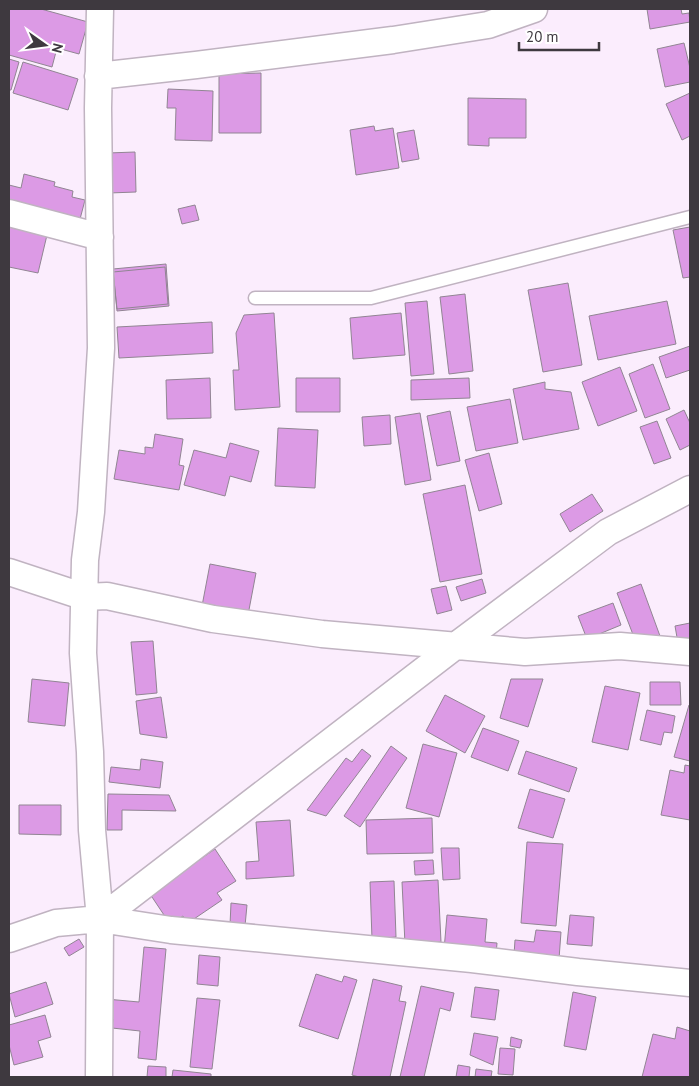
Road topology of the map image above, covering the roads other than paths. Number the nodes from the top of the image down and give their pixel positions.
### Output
1 (100, 9) edge
2 (534, 9) edge
3 (98, 76) junction
4 (9, 213) edge
5 (690, 217) edge
6 (100, 237) junction
7 (255, 298) dead end
8 (690, 489) edge
9 (9, 572) edge
10 (85, 597) junction
11 (454, 646) junction
12 (690, 652) edge
13 (100, 919) junction
14 (9, 939) edge
15 (690, 983) edge
16 (99, 1077) edge

1 - 3 street
2 - 3 street
3 - 6 street
4 - 6 street
5 - 7 lane
6 - 10 street
8 - 11 street
9 - 10 street
10 - 11 street
10 - 13 street
11 - 12 street
11 - 13 street
13 - 14 street
13 - 15 street
13 - 16 street

